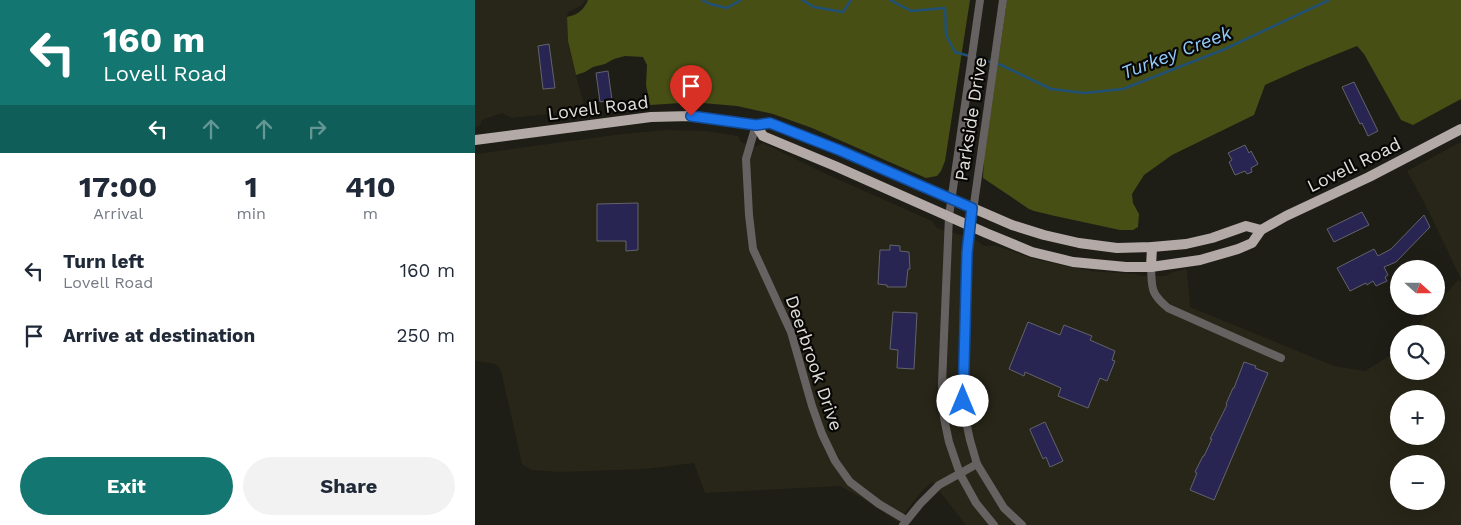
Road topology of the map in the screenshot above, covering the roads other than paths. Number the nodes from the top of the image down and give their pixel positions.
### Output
1 (980, 0) edge
2 (1003, 0) edge
3 (756, 125) junction
4 (1461, 129) edge
5 (475, 140) edge
6 (952, 199) junction
7 (972, 208) junction
8 (949, 216) junction
9 (970, 226) junction
10 (1261, 230) junction
11 (1152, 247) junction
12 (1151, 267) junction
13 (1281, 358) dead end
14 (963, 378) junction
15 (942, 384) junction
16 (977, 464) junction
17 (960, 474) junction
18 (904, 523) edge
19 (994, 525) edge
20 (1022, 525) edge

1 - 6 street, Parkside Drive
2 - 7 street, Parkside Drive
3 - 5 main road, Lovell Road
3 - 6 main road, Lovell Road
3 - 8 main road, Lovell Road
3 - 18 street, Deerbrook Drive
4 - 10 main road, Lovell Road
6 - 7 main road, Lovell Road
6 - 8 street, Parkside Drive
7 - 9 street, Parkside Drive
7 - 11 main road, Lovell Road
8 - 9 main road, Lovell Road
8 - 15 street, Parkside Drive
9 - 12 main road, Lovell Road
9 - 14 street, Parkside Drive
10 - 11 main road, Lovell Road
10 - 12 main road, Lovell Road
11 - 12 main road
12 - 13 street
14 - 15 street
14 - 16 street, Parkside Drive
15 - 17 street, Parkside Drive
16 - 17 street
16 - 20 street, Parkside Drive
17 - 18 street
17 - 19 street, Parkside Drive

